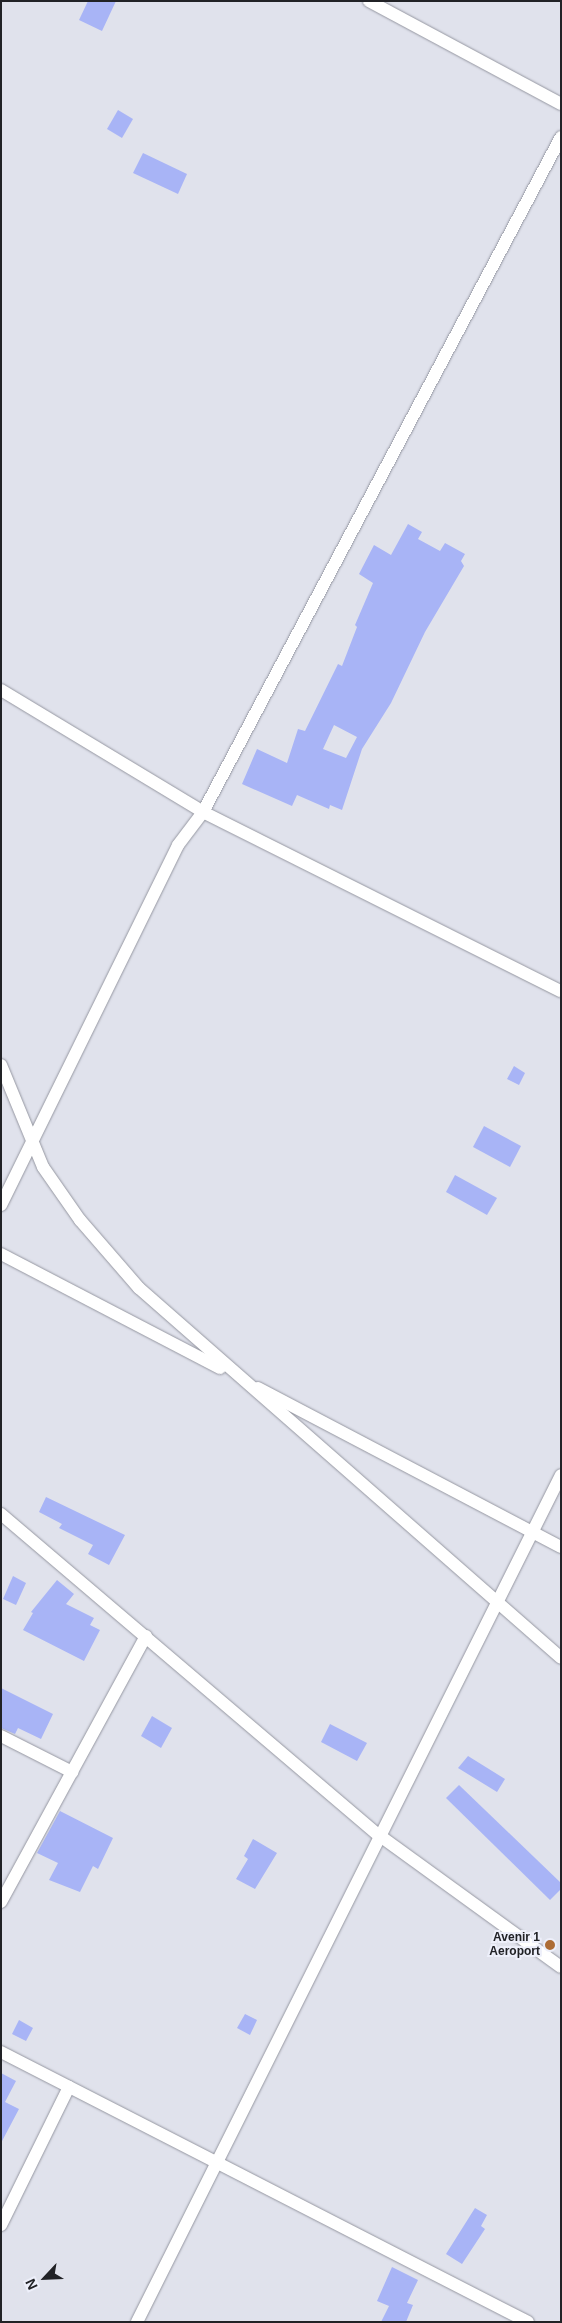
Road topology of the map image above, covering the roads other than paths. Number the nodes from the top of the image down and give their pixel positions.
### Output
1 (369, 1) edge
2 (561, 104) edge
3 (561, 138) edge
4 (1, 690) edge
5 (203, 812) junction
6 (561, 991) edge
7 (1, 1065) edge
8 (1, 1093) edge
9 (16, 1102) junction
10 (32, 1142) junction
11 (1, 1205) edge
12 (1, 1254) edge
13 (237, 1377) junction
14 (561, 1475) edge
15 (1, 1514) edge
16 (530, 1533) junction
17 (561, 1547) edge
18 (496, 1602) junction
19 (146, 1636) junction
20 (561, 1658) edge
21 (1, 1736) edge
22 (72, 1772) junction
23 (380, 1836) junction
24 (1, 1902) edge
25 (561, 1967) edge
26 (1, 2052) edge
27 (69, 2087) junction
28 (218, 2164) junction
29 (1, 2225) edge
30 (137, 2322) edge
31 (528, 2322) edge

1 - 2 street
3 - 5 street
4 - 5 street
5 - 6 street
5 - 10 street
7 - 9 street
8 - 9 street
9 - 10 street
10 - 11 street
10 - 13 street
12 - 13 street
13 - 16 street
13 - 18 street
14 - 16 street
15 - 19 street
16 - 17 street
16 - 18 street
18 - 20 street
18 - 23 street
19 - 22 street
19 - 23 street
21 - 22 street
22 - 24 street
23 - 25 street
23 - 28 street
26 - 27 street
27 - 28 street
27 - 29 street
28 - 30 street
28 - 31 street

